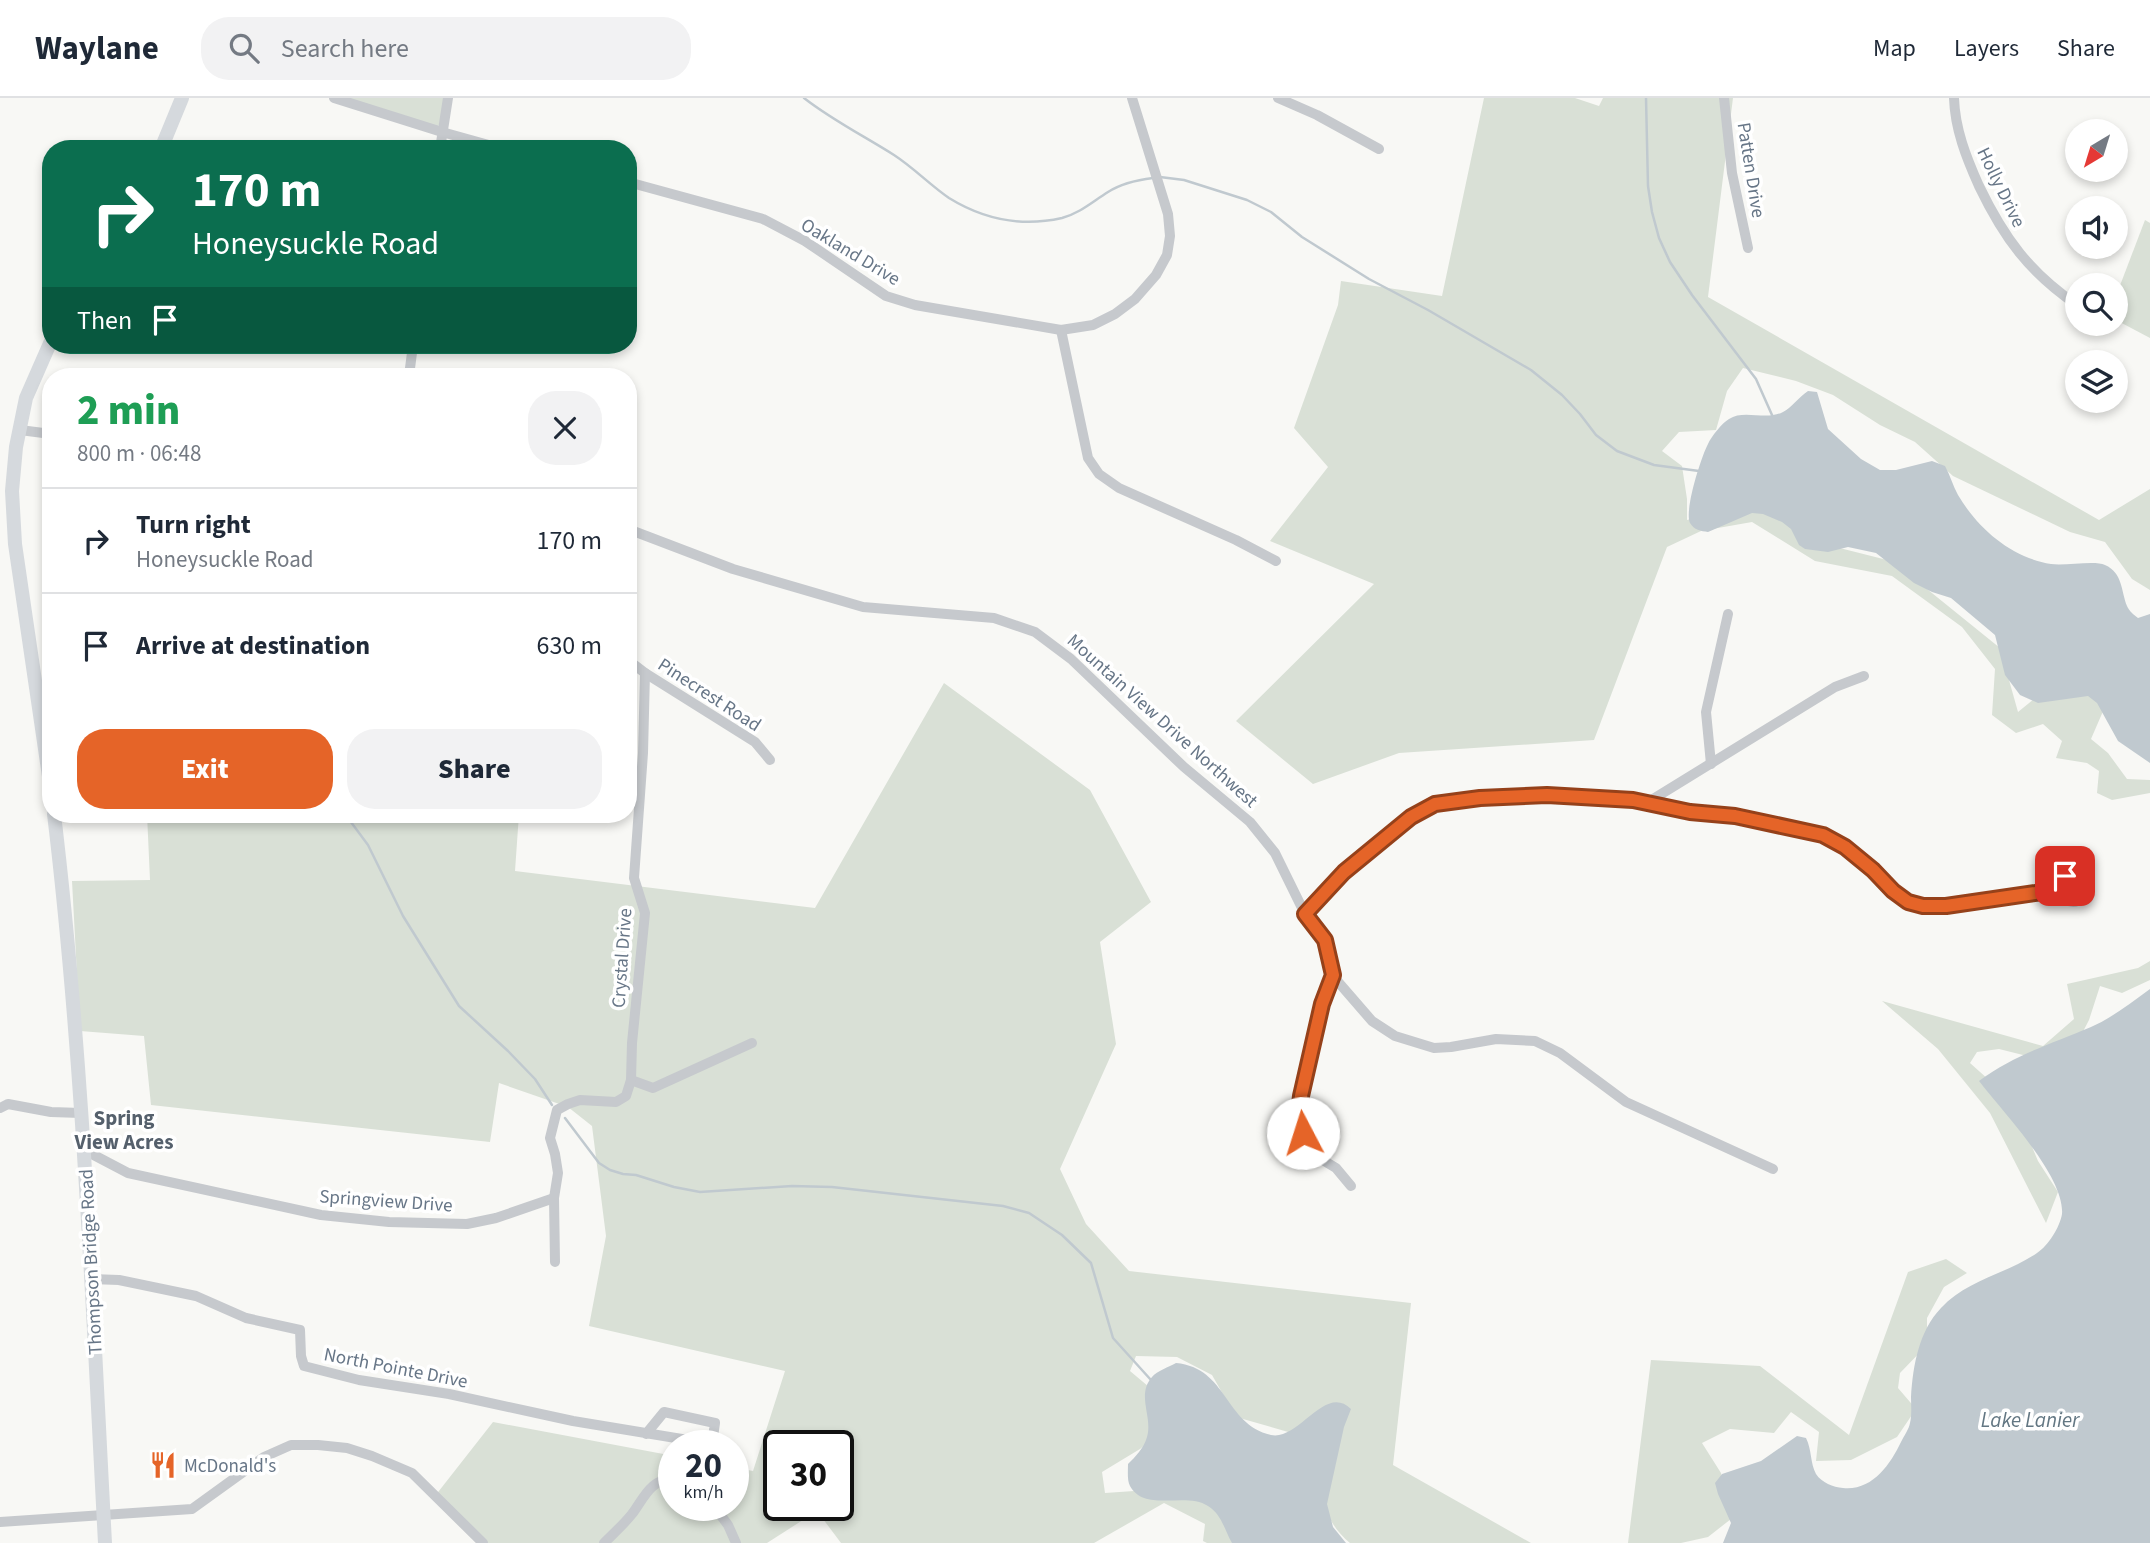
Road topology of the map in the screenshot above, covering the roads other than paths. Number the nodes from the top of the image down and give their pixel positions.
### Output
1 (182, 98) edge
2 (334, 98) edge
3 (449, 98) edge
4 (1132, 98) edge
5 (1278, 98) edge
6 (1724, 98) edge
7 (1954, 98) edge
8 (442, 132) junction
9 (165, 140) edge
10 (441, 140) edge
11 (471, 140) edge
12 (1380, 149) dead end
13 (637, 184) edge
14 (1748, 248) dead end
15 (2065, 296) edge
16 (1061, 330) junction
17 (45, 354) edge
18 (20, 430) junction
19 (42, 433) edge
20 (637, 532) edge
21 (1276, 561) dead end
22 (1728, 614) dead end
23 (637, 667) edge
24 (645, 673) junction
25 (1864, 676) dead end
26 (42, 728) edge
27 (769, 761) dead end
28 (1712, 764) junction
29 (1645, 804) junction
30 (55, 823) edge
31 (2049, 891) dead end
32 (1305, 914) junction
33 (1333, 975) junction
34 (752, 1043) dead end
35 (631, 1080) junction
36 (0, 1108) edge
37 (81, 1113) junction
38 (83, 1143) junction
39 (1773, 1168) dead end
40 (1351, 1186) dead end
41 (554, 1198) junction
42 (555, 1262) dead end
43 (91, 1279) junction
44 (646, 1434) junction
45 (658, 1483) edge
46 (104, 1515) junction
47 (725, 1521) edge
48 (0, 1522) edge
49 (105, 1543) edge
50 (483, 1543) edge
51 (604, 1543) edge
52 (736, 1543) edge

1 - 9 highway
2 - 8 street
3 - 8 street
4 - 16 street, Oakland Drive
5 - 12 street
6 - 14 street, Patten Drive
7 - 15 street, Holly Drive
8 - 10 street
8 - 11 street
13 - 16 street, Oakland Drive
16 - 21 street
17 - 18 highway
18 - 19 street
18 - 26 highway
20 - 32 street, Mountain View Drive Northwest
22 - 28 street
23 - 24 street, Pinecrest Road
24 - 27 street, Pinecrest Road
24 - 35 street, Crystal Drive
25 - 28 street
28 - 29 street
29 - 31 street
29 - 32 street
30 - 37 highway, Thompson Bridge Road
32 - 33 street, Mountain View Drive Northwest
33 - 39 street
33 - 40 street
34 - 35 street
35 - 41 street
36 - 37 street
37 - 38 highway, Thompson Bridge Road
38 - 41 street, Springview Drive
38 - 43 highway, Thompson Bridge Road
41 - 42 street
43 - 44 street, North Pointe Drive
43 - 46 highway, Thompson Bridge Road
44 - 44 street, North Pointe Drive
45 - 51 street
46 - 48 street
46 - 49 highway, Thompson Bridge Road
46 - 50 street
47 - 52 street

